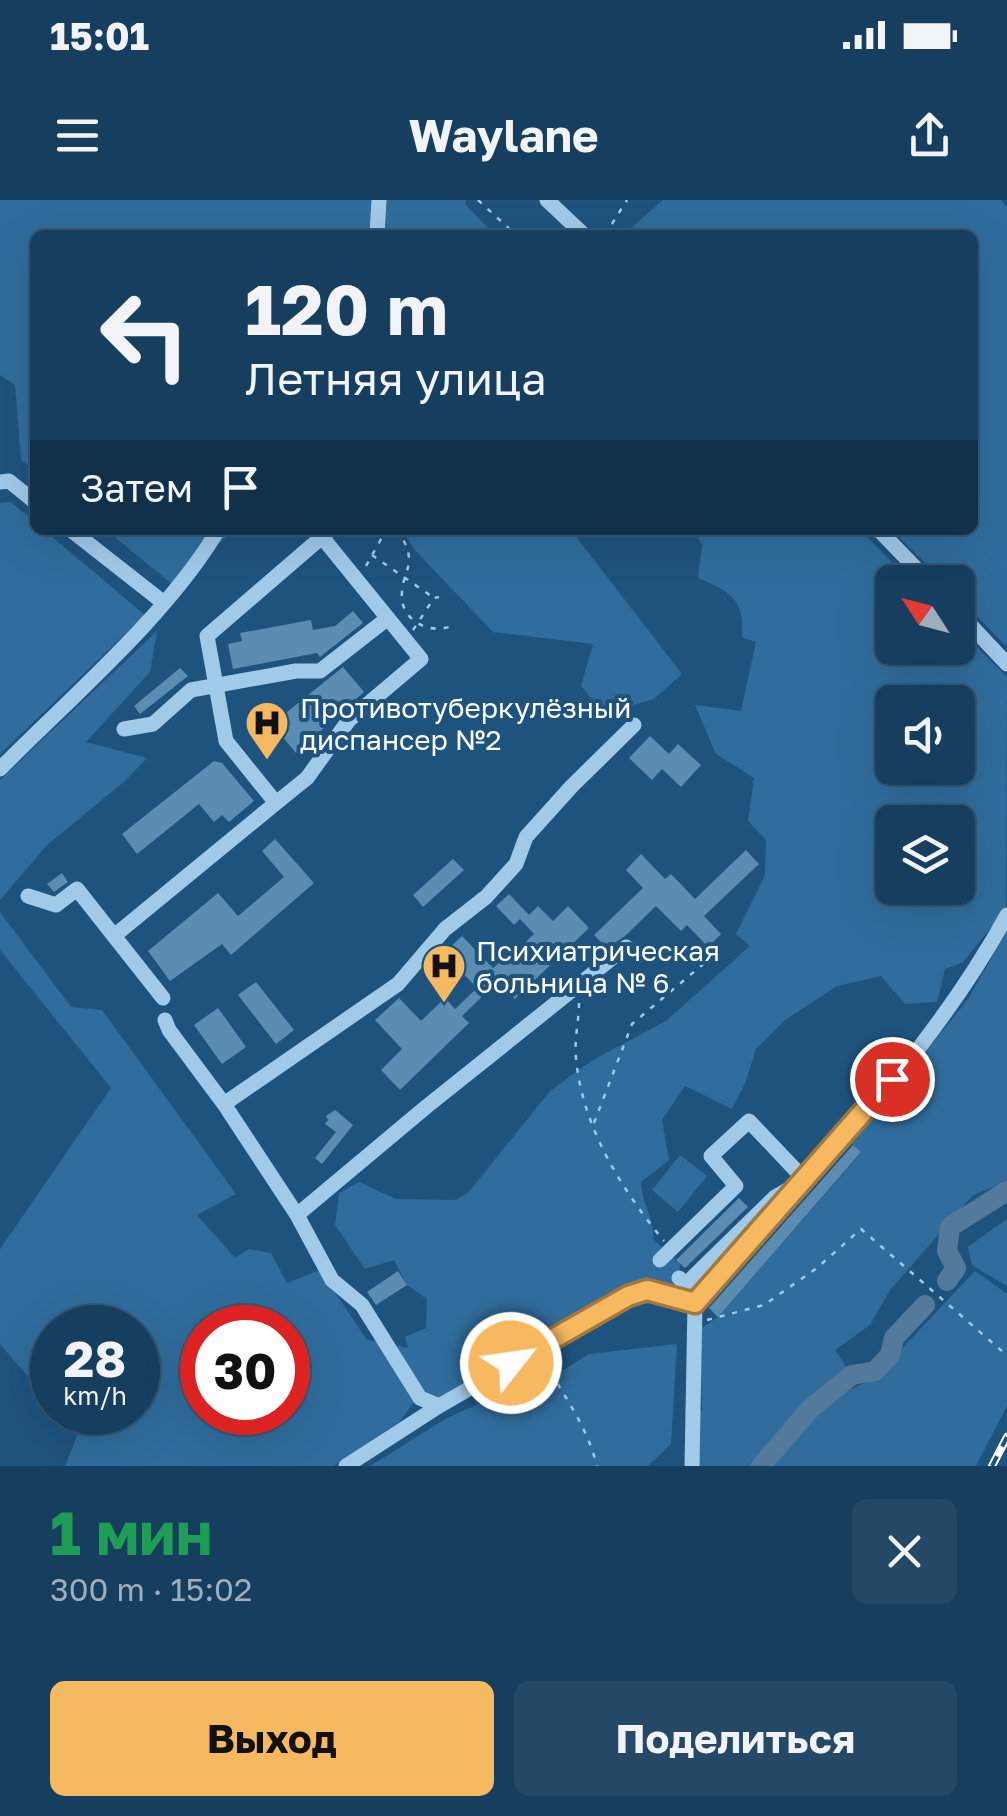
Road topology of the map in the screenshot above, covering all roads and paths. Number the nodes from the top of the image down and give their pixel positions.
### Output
1 (379, 200) edge
2 (478, 200) edge
3 (546, 200) edge
4 (626, 200) edge
5 (377, 230) edge
6 (511, 230) edge
7 (579, 230) edge
8 (608, 230) edge
9 (3, 479) edge
10 (30, 498) edge
11 (77, 535) edge
12 (215, 535) edge
13 (325, 535) edge
14 (327, 535) edge
15 (383, 535) edge
16 (399, 535) edge
17 (884, 535) edge
18 (372, 555) junction
19 (913, 565) edge
20 (404, 578) junction
21 (358, 581) junction
22 (164, 603) junction
23 (388, 618) junction
24 (417, 624) junction
25 (452, 626) dead end
26 (975, 630) edge
27 (406, 640) junction
28 (1007, 664) edge
29 (216, 684) junction
30 (634, 725) dead end
31 (124, 728) dead end
32 (0, 769) edge
33 (276, 803) junction
34 (28, 896) dead end
35 (1007, 915) edge
36 (114, 936) junction
37 (626, 947) dead end
38 (708, 960) dead end
39 (579, 988) junction
40 (163, 998) dead end
41 (166, 1020) dead end
42 (224, 1104) junction
43 (594, 1124) junction
44 (805, 1180) junction
45 (297, 1215) junction
46 (665, 1255) joint
47 (679, 1278) dead end
48 (695, 1303) junction
49 (695, 1322) junction
50 (532, 1351) junction
51 (1002, 1351) dead end
52 (439, 1406) junction
53 (346, 1466) edge
54 (597, 1466) edge
55 (692, 1466) edge

1 - 5 street
2 - 6 path
3 - 7 street
4 - 8 path
9 - 10 street
11 - 22 street
12 - 22 street
13 - 29 street
14 - 21 street
15 - 18 path
16 - 20 path
17 - 19 street
18 - 20 path
18 - 21 path
20 - 24 path
20 - 24 path
21 - 23 street
22 - 32 street
23 - 27 street
23 - 29 street
24 - 25 path
24 - 27 path
26 - 28 street
27 - 33 street
29 - 31 street
29 - 33 street
30 - 42 street
33 - 36 street
34 - 36 street
35 - 44 street
36 - 40 street
37 - 39 street
38 - 43 path
39 - 43 path
39 - 45 street
41 - 42 street
42 - 45 street
43 - 46 path
44 - 46 street
44 - 47 street
44 - 48 street
45 - 52 street
48 - 49 street
48 - 50 street
49 - 51 path
49 - 55 street
50 - 52 street
50 - 54 path
52 - 53 street

